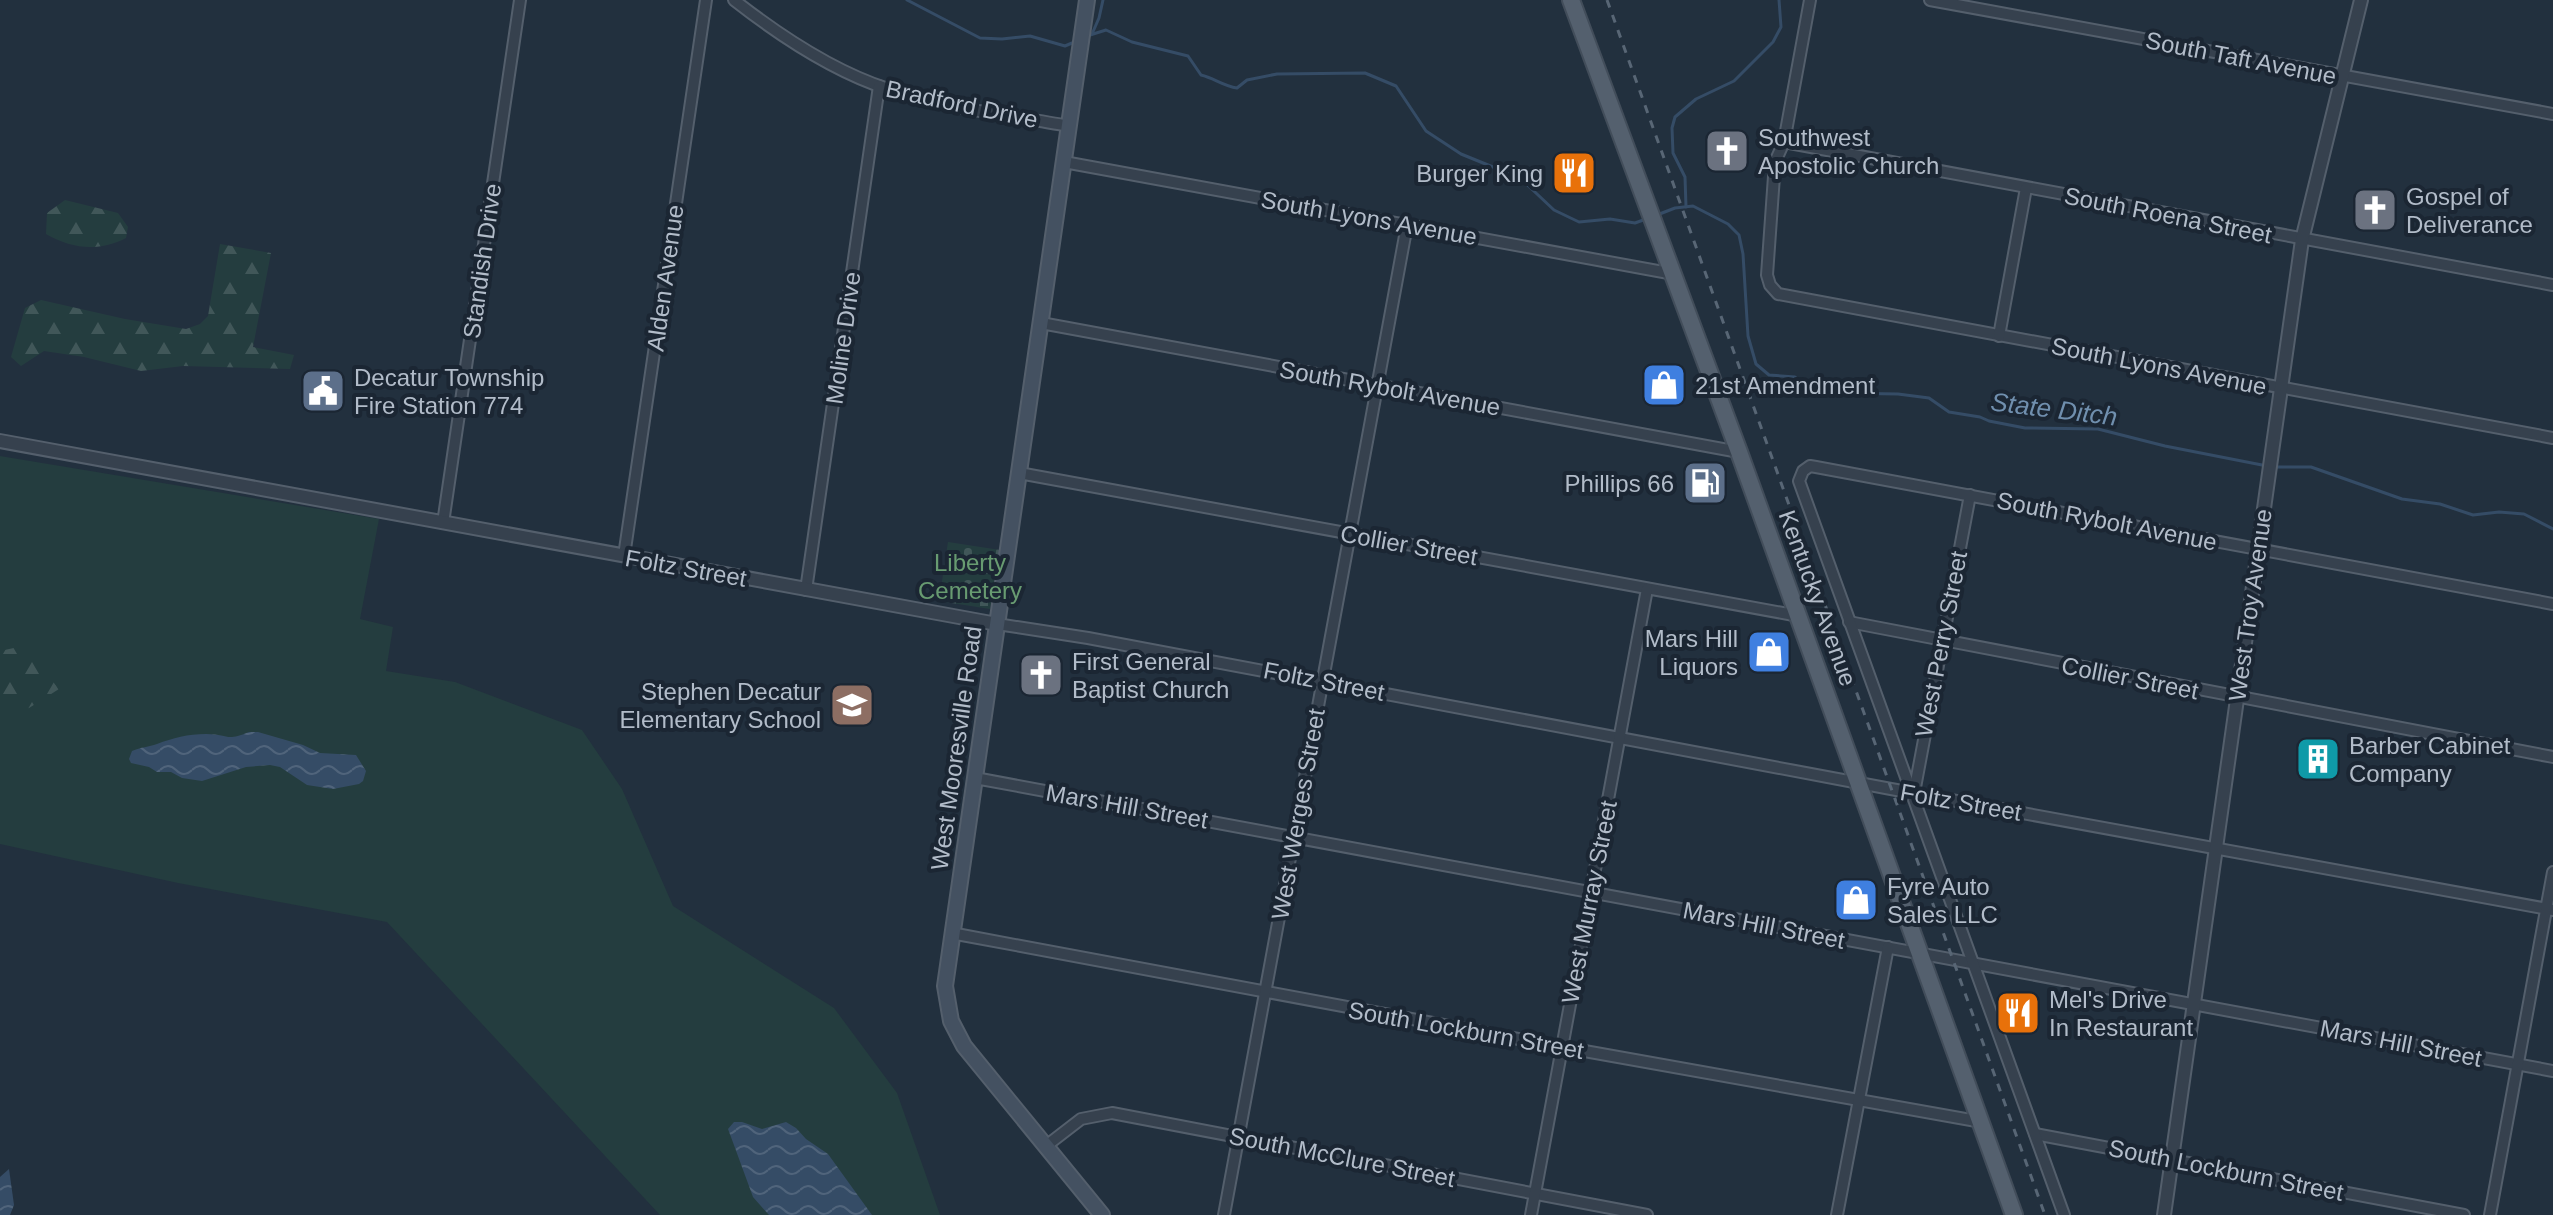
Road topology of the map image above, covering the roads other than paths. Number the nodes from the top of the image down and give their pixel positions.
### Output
1 (520, 0) edge
2 (706, 0) edge
3 (734, 0) edge
4 (1087, 0) edge
5 (1571, 0) edge
6 (1810, 0) edge
7 (1930, 0) edge
8 (2361, 0) edge
9 (2342, 77) junction
10 (879, 86) junction
11 (2553, 114) edge
12 (1069, 126) junction
13 (1784, 142) junction
14 (1064, 162) junction
15 (2026, 188) junction
16 (1407, 225) junction
17 (2302, 240) junction
18 (1674, 274) junction
19 (2553, 285) edge
20 (1041, 323) junction
21 (1999, 336) junction
22 (1377, 386) junction
23 (2281, 388) junction
24 (2553, 438) edge
25 (0, 441) edge
26 (1739, 452) junction
27 (1019, 473) junction
28 (1970, 495) junction
29 (443, 523) junction
30 (1350, 534) junction
31 (2258, 549) junction
32 (624, 556) junction
33 (1647, 589) junction
34 (806, 590) junction
35 (2553, 604) edge
36 (1799, 616) junction
37 (1849, 622) junction
38 (997, 624) junction
39 (1941, 641) junction
40 (1322, 681) junction
41 (2237, 698) junction
42 (1620, 737) junction
43 (2553, 757) edge
44 (975, 778) junction
45 (1858, 783) junction
46 (1912, 793) junction
47 (1294, 837) junction
48 (2215, 848) junction
49 (2553, 872) edge
50 (1591, 893) junction
51 (2550, 910) edge
52 (951, 933) junction
53 (1888, 947) junction
54 (1920, 954) junction
55 (1971, 963) junction
56 (1265, 992) junction
57 (2194, 1004) junction
58 (1562, 1047) junction
59 (2519, 1065) junction
60 (2553, 1071) edge
61 (1858, 1101) junction
62 (1982, 1122) junction
63 (2035, 1134) junction
64 (1238, 1137) junction
65 (1046, 1146) junction
66 (2172, 1159) junction
67 (1535, 1194) junction
68 (1102, 1215) edge
69 (1224, 1215) edge
70 (1531, 1215) edge
71 (1647, 1215) edge
72 (1837, 1215) edge
73 (2014, 1215) edge
74 (2064, 1215) edge
75 (2164, 1215) edge
76 (2464, 1215) edge
77 (2490, 1215) edge

1 - 29 street, Standish Drive
2 - 32 street, Alden Avenue
3 - 10 street, Bradford Drive
4 - 12 main road, West Mooresville Road
5 - 18 main road, Kentucky Avenue
6 - 13 street
7 - 9 street, South Taft Avenue
8 - 9 street, West Troy Avenue
9 - 11 street, South Taft Avenue
9 - 17 street, West Troy Avenue
10 - 12 street, Bradford Drive
10 - 34 street, Moline Drive
12 - 14 main road, West Mooresville Road
13 - 15 street, South Roena Street
13 - 21 street, South Lyons Avenue
14 - 16 street, South Lyons Avenue
14 - 20 main road, West Mooresville Road
15 - 17 street, South Roena Street
15 - 21 street
16 - 18 street, South Lyons Avenue
16 - 22 street, West Werges Street
17 - 19 street, South Roena Street
17 - 23 street, West Troy Avenue
18 - 26 main road, Kentucky Avenue
20 - 22 street, South Rybolt Avenue
20 - 27 main road, West Mooresville Road
21 - 23 street, South Lyons Avenue
22 - 26 street, South Rybolt Avenue
22 - 30 street, West Werges Street
23 - 24 street, South Lyons Avenue
23 - 31 street, West Troy Avenue
25 - 29 street, Foltz Street
26 - 36 main road, Kentucky Avenue
27 - 30 street, Collier Street
27 - 38 main road, West Mooresville Road
28 - 31 street, South Rybolt Avenue
28 - 37 street, South Rybolt Avenue
28 - 39 street, West Perry Street
29 - 32 street, Foltz Street
30 - 33 street, Collier Street
30 - 40 street, West Werges Street
31 - 35 street, South Rybolt Avenue
31 - 41 street, West Troy Avenue
32 - 34 street, Foltz Street
33 - 36 street, Collier Street
33 - 42 street, West Murray Street
34 - 38 street, Foltz Street
36 - 45 main road, Kentucky Avenue
37 - 39 street, Collier Street
37 - 46 street
38 - 40 street, Foltz Street
38 - 44 main road, West Mooresville Road
39 - 41 street, Collier Street
39 - 46 street, West Perry Street
40 - 42 street, Foltz Street
40 - 47 street, West Werges Street
41 - 43 street, Collier Street
41 - 48 street, West Troy Avenue
42 - 45 street, Foltz Street
42 - 50 street, West Murray Street
44 - 47 street, Mars Hill Street
44 - 52 main road, West Mooresville Road
45 - 46 street, Foltz Street
45 - 54 main road, Kentucky Avenue
46 - 48 street, Foltz Street
46 - 55 street
47 - 50 street, Mars Hill Street
47 - 56 street, West Werges Street
48 - 51 street, Foltz Street
48 - 57 street, West Troy Avenue
49 - 51 street
50 - 53 street, Mars Hill Street
50 - 58 street, West Murray Street
51 - 59 street
52 - 56 street, South Lockburn Street
52 - 65 main road, West Mooresville Road
53 - 54 street, Mars Hill Street
53 - 61 street
54 - 55 street, Mars Hill Street
54 - 62 main road, Kentucky Avenue
55 - 57 street, Mars Hill Street
55 - 63 street
56 - 58 street, South Lockburn Street
56 - 64 street, West Werges Street
57 - 59 street, Mars Hill Street
57 - 66 street, West Troy Avenue
58 - 61 street, South Lockburn Street
58 - 67 street, West Murray Street
59 - 60 street, Mars Hill Street
59 - 77 street
61 - 62 street, South Lockburn Street
61 - 72 street
62 - 73 main road, Kentucky Avenue
63 - 66 street, South Lockburn Street
63 - 74 street
64 - 65 street, South McClure Street
64 - 67 street, South McClure Street
64 - 69 street, West Werges Street
65 - 68 main road, West Mooresville Road
66 - 75 street, West Troy Avenue
66 - 76 street, South Lockburn Street
67 - 70 street, West Murray Street
67 - 71 street, South McClure Street

